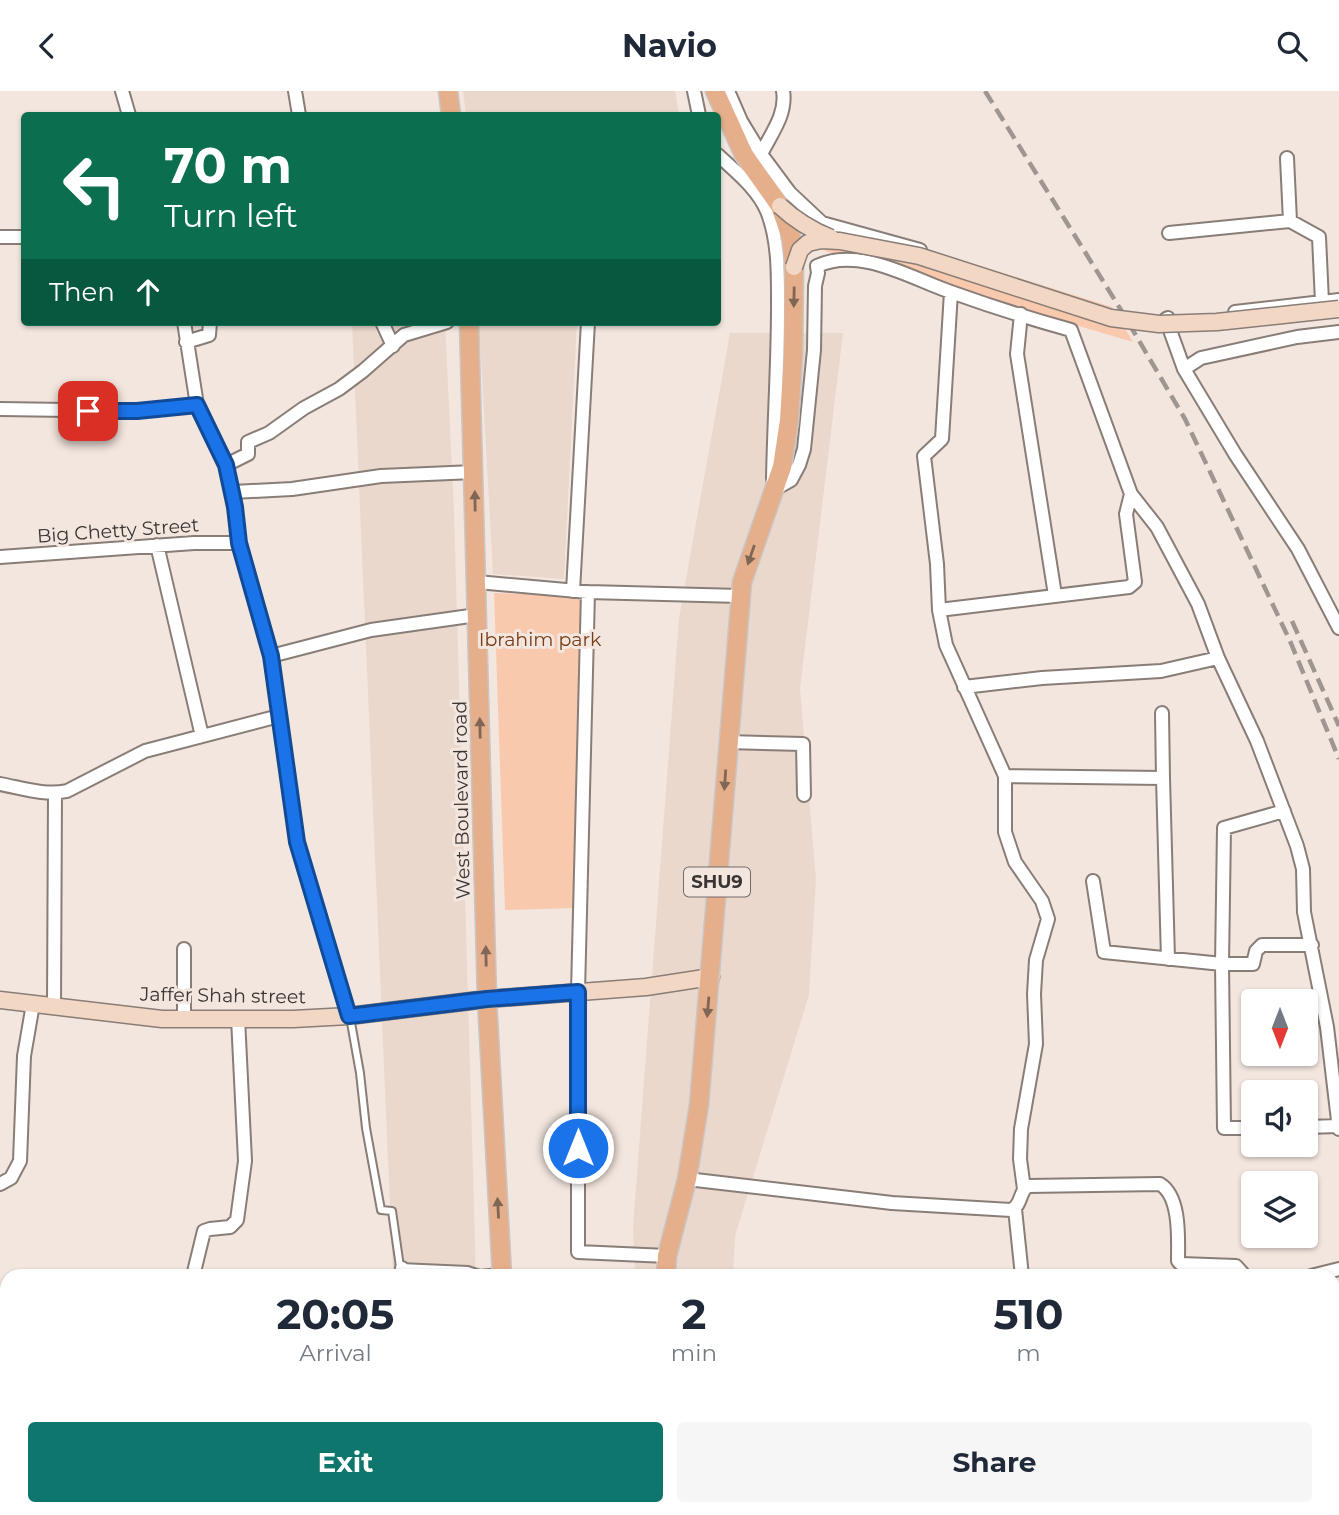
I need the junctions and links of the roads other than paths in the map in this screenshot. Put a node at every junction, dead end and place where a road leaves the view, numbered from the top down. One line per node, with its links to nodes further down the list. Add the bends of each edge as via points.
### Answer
1 (121, 91): 8 (street)
2 (295, 91): 9 (street)
3 (448, 91): 10 (main road)
4 (694, 91): 11 (street)
5 (715, 91): 15 (main road, SHU9, via 744,156)
6 (728, 91): 12 (street)
7 (783, 91): 12 (street, via 782,115)
8 (128, 112)
9 (298, 112)
10 (451, 112)
11 (698, 112)
12 (761, 154): 15 (street)
13 (721, 158): 43 (street, via 753,187 775,236 778,337)
14 (1287, 158): 16 (street)
15 (785, 200): 20 (street, bridge, via 794,220); 21 (street, via 822,223); 22 (street); 23 (main road, SHU9, bridge)
16 (1290, 221): 17 (street); 26 (street, via 1319,237)
17 (1169, 233)
18 (0, 237): 19 (street)
19 (21, 237)
20 (840, 241): 23 (street, bridge, via 808,243); 27 (street, bridge, via 919,256 1111,318 1159,324 1217,322)
21 (963, 263)
22 (817, 266): 24 (street, via 830,260 855,260 888,267); 43 (street, via 804,449 791,480)
23 (794, 267): 43 (main road, SHU9, one-way to 43, via 789,420 782,467)
24 (951, 292): 28 (street); 56 (street, via 942,439 923,456)
25 (1339, 300): 26 (street)
26 (1322, 302): 38 (street, via 1166,319)
27 (1339, 309)
28 (1021, 314): 45 (street, via 1071,330); 53 (street, via 1017,354)
29 (184, 326): 36 (street)
30 (210, 326): 36 (street, via 209,335)
31 (384, 326): 37 (street)
32 (434, 326): 37 (street, via 404,335)
33 (469, 326): 42 (main road, West Boulevard road)
34 (588, 326): 50 (street)
35 (1339, 332): 38 (street, via 1201,358)
36 (186, 342): 39 (street)
37 (393, 346): 41 (street, via 339,389 248,442 248,454)
38 (1184, 369): 55 (street)
39 (197, 405): 40 (street, via 137,411); 41 (street)
40 (0, 409)
41 (226, 465): 44 (street)
42 (474, 472): 44 (street, via 381,475 292,489); 49 (main road, West Boulevard road, one-way to 42)
43 (773, 490): 54 (main road, SHU9, one-way to 54)
44 (233, 492): 46 (street)
45 (1131, 494): 53 (street, via 1126,514 1135,582 1129,587); 60 (street, via 1157,527 1198,604)
46 (239, 543): 47 (street, Big Chetty Street); 59 (street)
47 (157, 545): 48 (street, Big Chetty Street); 64 (street)
48 (0, 557)
49 (477, 582): 50 (street); 57 (main road, West Boulevard road)
50 (573, 591): 51 (street)
51 (588, 592): 54 (street); 78 (street)
52 (1339, 594): 55 (street)
53 (1055, 595): 56 (street)
54 (740, 596): 65 (main road, SHU9)
55 (1325, 599): 58 (street)
56 (939, 610): 61 (street, via 946,645)
57 (477, 615): 59 (street, via 371,630); 79 (main road, West Boulevard road, one-way to 57)
58 (1339, 628)
59 (271, 656): 63 (street)
60 (1219, 658): 61 (street, via 1161,671); 71 (street)
61 (964, 687): 66 (street)
62 (1163, 713): 67 (street)
63 (279, 716): 64 (street); 83 (street, via 297,842)
64 (202, 736): 69 (street, via 145,751 71,790)
65 (727, 742): 70 (street, via 803,744); 77 (main road, SHU9, one-way to 77)
66 (1005, 776): 67 (street); 91 (street, via 1004,832 1015,862 1042,901 1048,919 1037,960 1035,1044 1021,1129)
67 (1163, 778): 75 (street)
68 (0, 783): 69 (street)
69 (55, 793): 82 (street)
70 (804, 795)
71 (1284, 811): 73 (street, via 1303,869 1304,912); 76 (street, via 1224,828)
72 (1093, 881): 75 (street, via 1104,952)
73 (1312, 945): 76 (street, via 1262,945 1253,964); 87 (street)
74 (184, 949): 84 (street)
75 (1168, 959): 76 (street)
76 (1222, 964): 88 (street, via 1224,1128)
77 (710, 977): 78 (street, Jaffer Shah street); 89 (main road, SHU9, one-way to 89, via 699,1105)
78 (578, 992): 79 (street, Jaffer Shah street); 93 (street, via 578,1252)
79 (487, 999): 83 (street, Jaffer Shah street); 96 (main road, West Boulevard road, one-way to 79)
80 (0, 1000): 81 (street, Jaffer Shah street)
81 (33, 1004): 82 (street, Jaffer Shah street); 90 (street, via 24,1056 20,1161 11,1178)
82 (54, 1007): 84 (street, Jaffer Shah street)
83 (349, 1016): 85 (street, Jaffer Shah street); 95 (lane, via 381,1210 392,1211)
84 (184, 1019): 85 (street, Jaffer Shah street)
85 (238, 1019): 94 (street, via 245,1161 237,1220 230,1227 205,1231)
86 (1318, 1127): 87 (street)
87 (1339, 1127)
88 (1241, 1128)
89 (687, 1179): 92 (street, via 892,1203); 93 (main road, SHU9)
90 (0, 1184)
91 (1024, 1189): 92 (street); 99 (street, via 1160,1184 1171,1195 1178,1261)
92 (1015, 1209): 98 (street)
93 (667, 1256): 97 (main road, SHU9)
94 (195, 1269)
95 (400, 1269)
96 (502, 1269)
97 (666, 1269)
98 (1021, 1269)
99 (1239, 1269)

